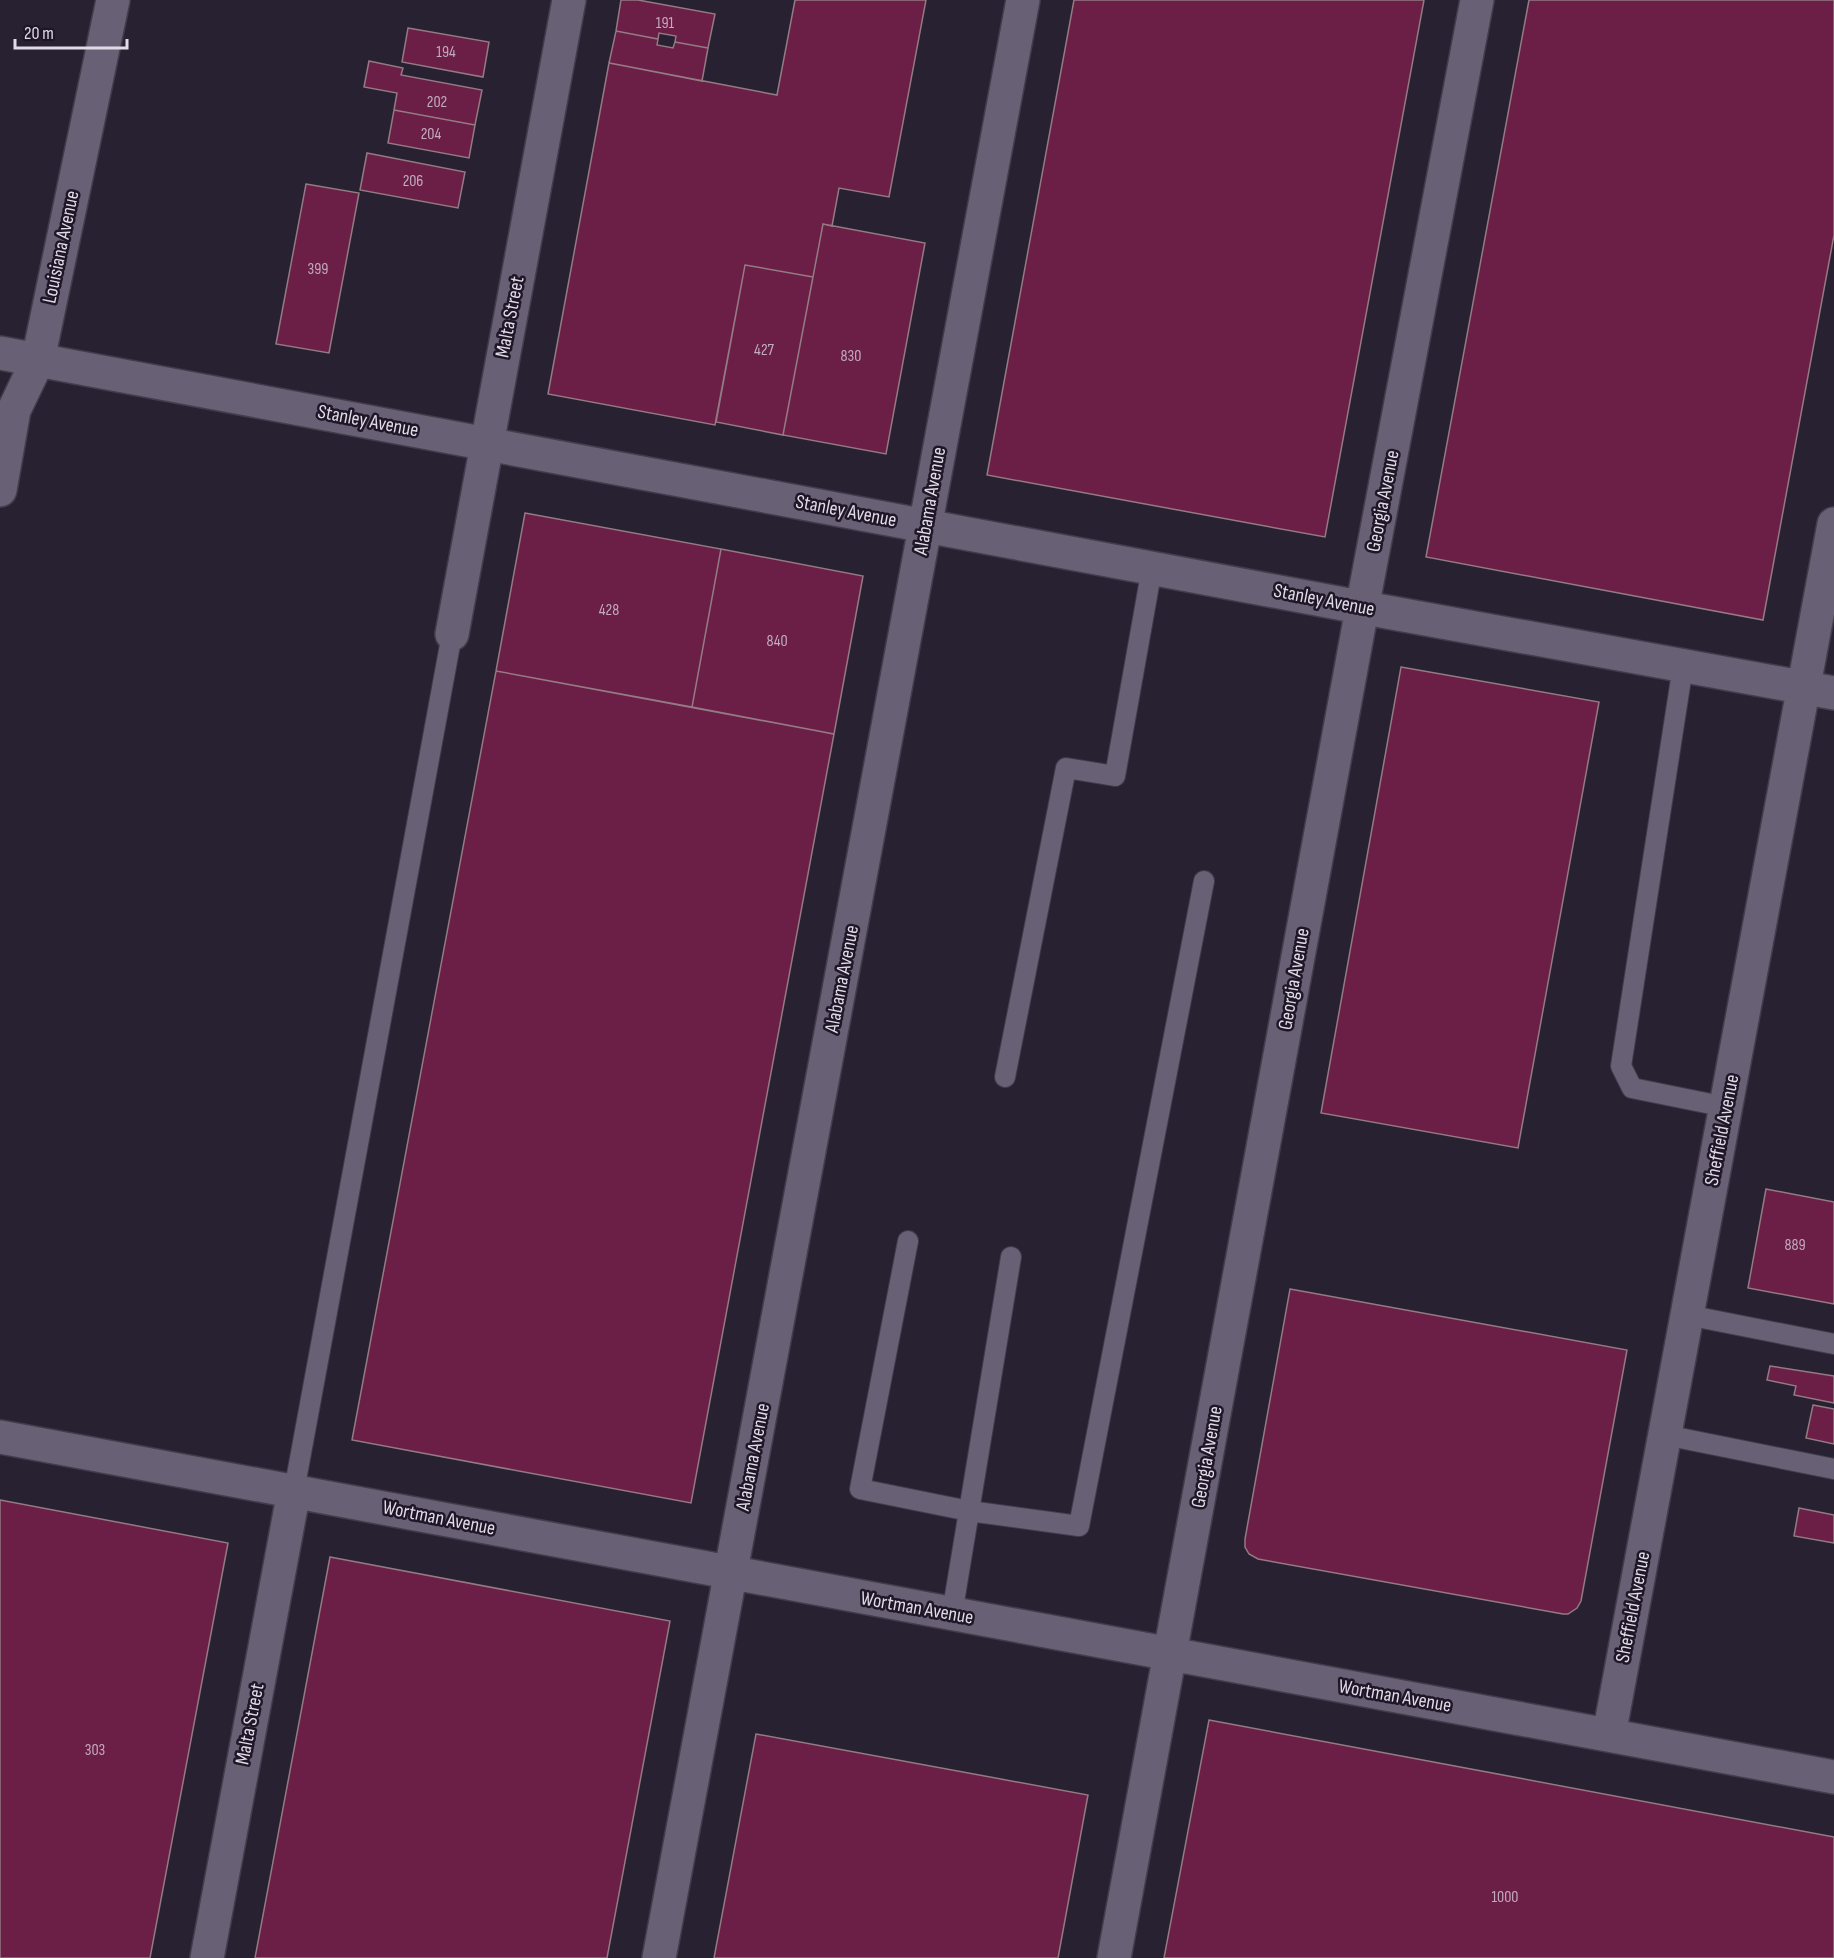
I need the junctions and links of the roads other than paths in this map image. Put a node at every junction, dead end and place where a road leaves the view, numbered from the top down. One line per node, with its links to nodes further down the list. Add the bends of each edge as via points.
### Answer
1 (113, 0): 6 (street, Louisiana Avenue)
2 (569, 0): 7 (street, Malta Street)
3 (1023, 0): 10 (street, Alabama Avenue)
4 (1477, 0): 12 (street, Georgia Avenue)
5 (0, 353): 6 (street, Stanley Avenue)
6 (38, 360): 7 (street, Stanley Avenue); 8 (street, Louisiana Avenue, via 14,410)
7 (486, 443): 10 (street, Stanley Avenue); 13 (street, Malta Street)
8 (0, 490)
9 (1834, 524): 15 (street, Sheffield Avenue)
10 (926, 526): 11 (street, Stanley Avenue); 28 (street, Alabama Avenue)
11 (1152, 568): 12 (street, Stanley Avenue); 17 (lane, via 1115,776 1066,768)
12 (1363, 607): 14 (street, Stanley Avenue); 30 (street, Georgia Avenue)
13 (452, 634): 26 (lane)
14 (1683, 666): 15 (street, Stanley Avenue); 18 (lane, via 1621,1065 1632,1088)
15 (1819, 690): 18 (street, Sheffield Avenue)
16 (1204, 881): 27 (lane, via 1080,1526)
17 (1005, 1077)
18 (1726, 1107): 21 (street, Sheffield Avenue)
19 (908, 1240): 27 (lane, via 860,1489)
20 (1011, 1257): 27 (lane)
21 (1687, 1315): 22 (lane); 23 (street, Sheffield Avenue)
22 (1834, 1344)
23 (1665, 1435): 25 (lane); 31 (street, Sheffield Avenue)
24 (0, 1437): 26 (street, Wortman Avenue)
25 (1834, 1469)
26 (294, 1491): 28 (street, Wortman Avenue); 33 (street, Malta Street)
27 (969, 1511): 29 (lane)
28 (731, 1573): 29 (street, Wortman Avenue); 34 (street, Alabama Avenue)
29 (952, 1614): 30 (street, Wortman Avenue)
30 (1170, 1655): 31 (street, Wortman Avenue); 35 (street, Georgia Avenue)
31 (1609, 1735): 32 (street, Wortman Avenue)
32 (1834, 1777)
33 (207, 1958)
34 (659, 1958)
35 (1114, 1958)

